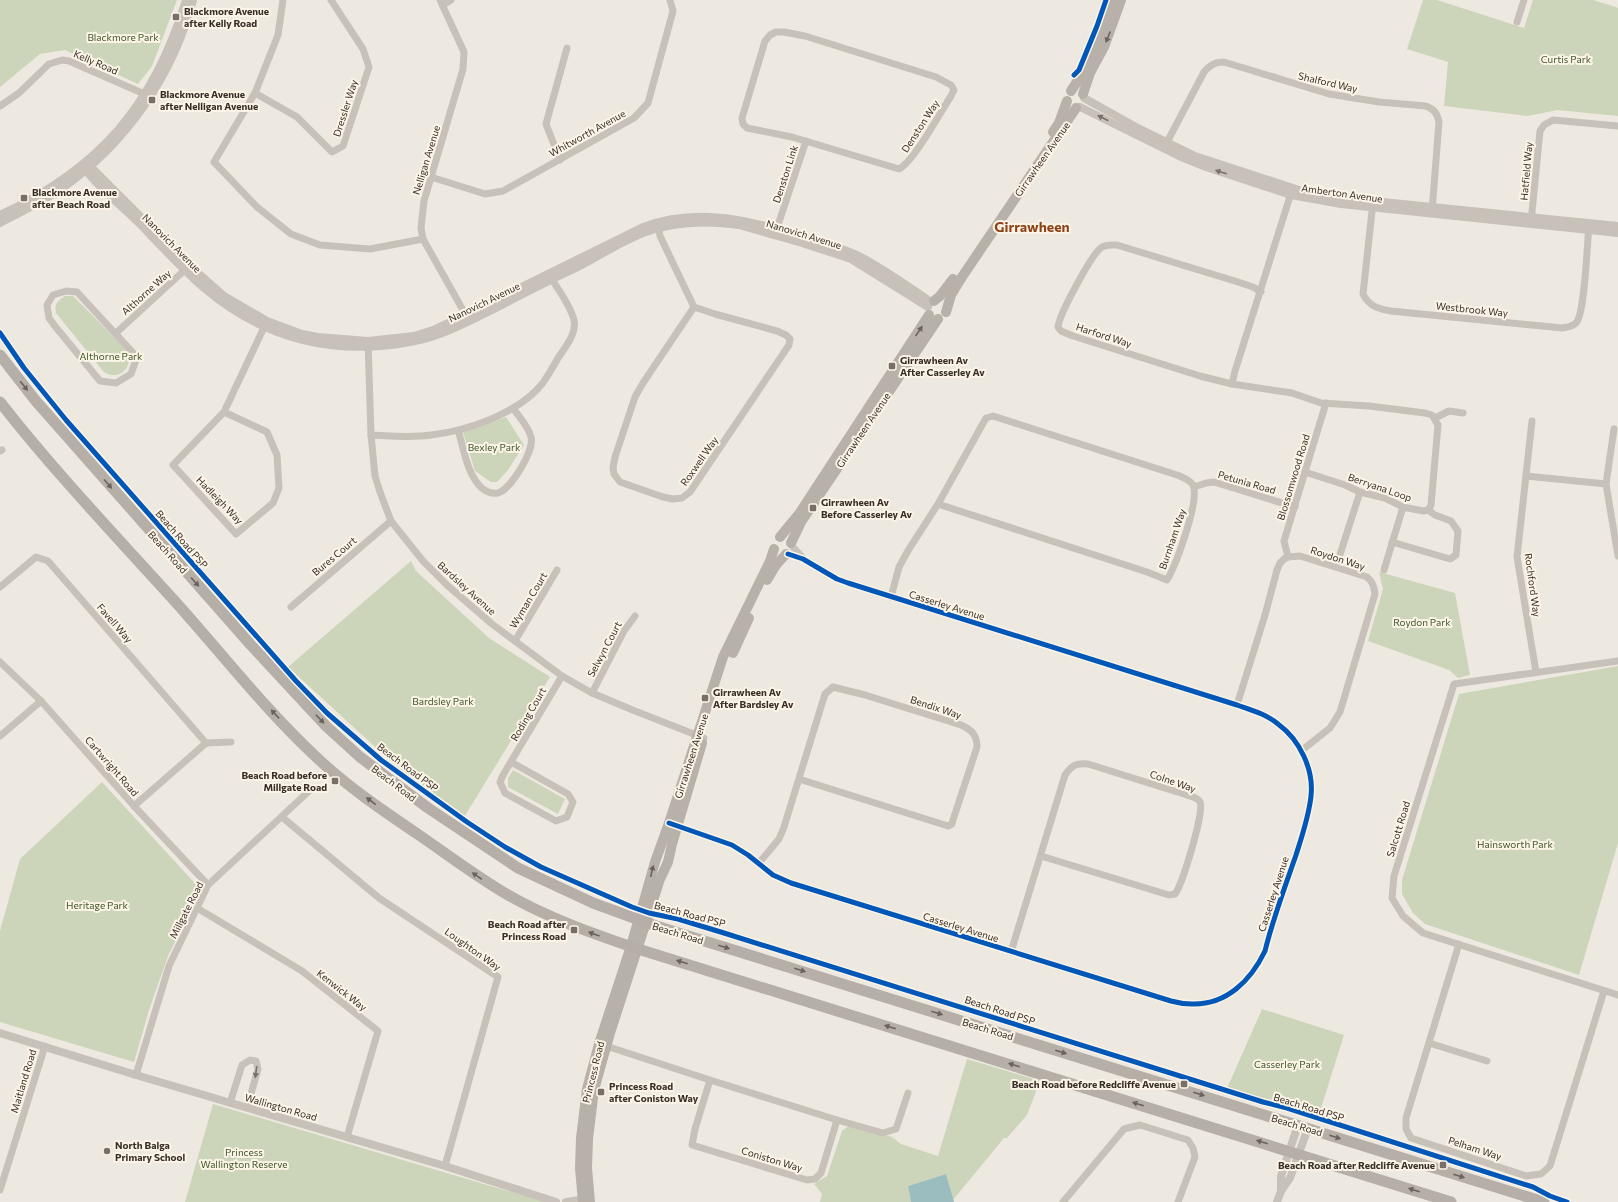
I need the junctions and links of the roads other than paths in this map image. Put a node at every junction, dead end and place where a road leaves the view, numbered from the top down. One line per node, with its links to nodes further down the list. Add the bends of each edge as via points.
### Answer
1 (186, 0): 14 (street, via 176,32)
2 (193, 0): 14 (street, via 182,33)
3 (283, 0): 13 (street, via 278,35)
4 (331, 0): 13 (street, Dressler Way, via 363,49 369,67 343,146 332,152 297,117)
5 (451, 0): 10 (street)
6 (670, 0): 21 (street, Whitworth Avenue, via 673,11 648,103 634,118)
7 (1114, 0): 15 (main road, Girrawheen Avenue, via 1082,74)
8 (1121, 0): 16 (main road, Girrawheen Avenue, one-way to 16, via 1104,47 1090,73)
9 (1524, 0): 11 (street)
10 (442, 2): 23 (street, Nelligan Avenue, via 464,52 463,68)
11 (1518, 22)
12 (567, 48): 21 (street, via 546,124)
13 (255, 93): 35 (street, via 214,162 257,207 291,234 320,245 370,249)
14 (148, 95): 17 (street, Kelly Road, via 62,60 49,64 19,93); 22 (street, via 122,135)
15 (1069, 96): 16 (main road, via 1070,106); 16 (main road, via 1079,91); 40 (main road, Girrawheen Avenue, via 1059,123)
16 (1081, 102): 20 (street, Amberton Avenue); 41 (main road, Girrawheen Avenue, via 962,277 951,295)
17 (0, 106)
18 (1618, 126): 28 (street, Hatfield Way, via 1553,120 1544,125 1540,131)
19 (806, 141): 19 (street, Denston Way, via 899,169 913,156 954,90 952,85 936,77 806,36 776,32 765,40 742,118 743,124 754,130); 33 (street, Denston Link)
20 (1166, 146): 24 (street, Amberton Avenue); 26 (street, Shalford Way, via 1204,72 1218,62 1334,96 1426,106 1437,113 1439,122)
21 (560, 160): 23 (street, Whitworth Avenue, via 503,191 486,194)
22 (86, 166): 27 (street, via 40,195); 29 (street, via 61,189); 36 (street, Nanovich Avenue)
23 (431, 177): 35 (street, Nelligan Avenue, via 421,216)
24 (1292, 191): 25 (street, Amberton Avenue); 38 (street)
25 (1372, 205): 26 (street, Amberton Avenue); 32 (street, Westbrook Way, via 1363,294 1366,301 1373,306 1391,311 1571,327 1577,323 1582,309)
26 (1432, 210): 28 (street, Amberton Avenue)
27 (0, 215)
28 (1531, 221): 32 (street, Amberton Avenue)
29 (0, 223)
30 (658, 225): 33 (street, Nanovich Avenue, via 725,223); 37 (street, Nanovich Avenue, via 591,261); 39 (street, via 660,236)
31 (1618, 226): 32 (street, Amberton Avenue)
32 (1589, 227): 34 (street, Amberton Avenue)
33 (776, 232): 40 (street, Nanovich Avenue, via 851,259)
34 (1618, 233)
35 (423, 239): 42 (street, Nelligan Avenue)
36 (187, 268): 43 (street, Nanovich Avenue, via 220,300 247,319); 44 (street, Althorne Way)
37 (550, 277): 42 (street, Nanovich Avenue); 50 (street, via 574,320 574,330 570,341 541,384)
38 (1261, 292): 47 (street); 47 (street, Harford Way, via 1231,280 1108,244 1092,258 1059,322 1061,332)
39 (694, 307): 39 (street, Roxwell Way, via 635,397 613,468 620,482 673,499 682,498 690,492 789,345 790,339 786,335)
40 (932, 309): 41 (main road, via 943,317); 41 (main road, via 943,303); 68 (main road, Girrawheen Avenue, one-way to 40, via 799,514); 71 (main road, Girrawheen Avenue, via 801,522)
41 (946, 312)
42 (467, 318): 45 (street, Nanovich Avenue, via 436,336 416,341)
43 (265, 324): 45 (street, Nanovich Avenue, via 303,341 326,345); 51 (street, Hadleigh Way)
44 (116, 333): 44 (street, via 78,292 66,291 53,295 47,305 49,318 100,381 116,383 131,374 137,357)
45 (368, 344): 57 (street, Bardsley Avenue)
46 (0, 355): 104 (main road, Beach Road, one-way to 104, via 35,400 250,644 326,726 360,757 428,808 518,868 593,903)
47 (1232, 384): 49 (street, via 1292,393)
48 (0, 402): 106 (main road, one-way to 48, via 588,932 509,896 482,880 378,807 324,764 256,694)
49 (1326, 403): 53 (street, via 1425,413 1432,414); 58 (street, Blossomwood Road)
50 (513, 408): 56 (street, via 505,414); 56 (street, via 528,429 532,447 512,480 505,489 497,493 489,492 475,480)
51 (224, 412): 51 (street, Hadleigh Way, via 267,432 277,455 279,488 274,504 236,534 173,465)
52 (1463, 413): 53 (street, via 1448,411)
53 (1435, 418): 66 (street, via 1438,425 1431,506)
54 (1532, 421): 59 (street, Rochford Way)
55 (1614, 429): 60 (street)
56 (458, 430): 57 (street, via 432,435)
57 (371, 435): 67 (street, Bardsley Avenue, via 376,476)
58 (1305, 472): 62 (street, Berryana Loop); 64 (street, Blossomwood Road)
59 (1526, 476): 60 (street); 84 (street, Rochford Way, via 1517,557)
60 (1606, 484): 73 (street)
61 (1194, 487): 63 (street, via 1192,482 1177,475 993,416 986,418); 63 (street, Burnham Way, via 1194,505 1173,570 1167,580); 64 (street, Petunia Road, via 1214,482)
62 (1360, 492): 65 (street, Berryana Loop, via 1385,498); 74 (street)
63 (938, 504): 78 (street, via 908,549 899,567)
64 (1295, 507): 72 (street, Blossomwood Road, via 1284,541)
65 (1403, 507): 66 (street, Berryana Loop); 69 (street)
66 (1428, 510): 69 (street, via 1435,516 1451,521 1458,531 1456,555 1450,559)
67 (391, 521): 79 (street, Bures Court); 81 (street, Bardsley Avenue, via 423,561 447,585)
68 (780, 537): 70 (main road, Girrawheen Avenue, via 775,540); 71 (main road, via 787,538)
69 (1392, 542): 76 (street)
70 (774, 549): 71 (main road, via 778,554); 90 (main road, Girrawheen Avenue, via 723,657)
71 (789, 549): 78 (street, Casserley Avenue, via 836,579); 90 (main road, Girrawheen Avenue, via 770,574 732,654)
72 (1288, 556): 74 (street, Roydon Way, via 1300,556); 88 (street, via 1277,570)
73 (1618, 556)
74 (1336, 567): 93 (street, Roydon Way, via 1367,577 1372,581 1375,594 1346,695 1335,722)
75 (557, 570): 81 (street, Wyman Court)
76 (1384, 570)
77 (0, 588): 92 (street, Favell Way, via 36,557 48,560)
78 (891, 597): 88 (street, Casserley Avenue)
79 (291, 607)
80 (635, 616): 86 (street, Selwyn Court, via 624,631)
81 (515, 641): 85 (street, Bardsley Avenue)
82 (1618, 661): 84 (street, Salcott Road)
83 (0, 662): 87 (street, Cartwright Road)
84 (1536, 672): 105 (street, Salcott Road, via 1454,684 1394,876 1392,898 1403,916 1423,933)
85 (562, 676): 86 (street, Bardsley Avenue); 94 (street, Roding Court)
86 (592, 693): 90 (street, Bardsley Avenue)
87 (41, 700): 89 (street); 97 (street, Cartwright Road)
88 (1237, 705): 93 (street, Casserley Avenue, via 1255,711 1278,724)
89 (0, 736)
90 (700, 736): 99 (main road, Girrawheen Avenue)
91 (231, 742): 92 (street)
92 (206, 743): 97 (street)
93 (1301, 751): 107 (street, Casserley Avenue, via 1311,776 1310,807 1265,951 1247,980 1228,995 1211,1002 1192,1004 1171,1001)
94 (511, 762): 94 (street, Roding Court, via 568,794 573,802 567,817 556,821 505,793 500,782)
95 (799, 779): 95 (street, Bendix Way, via 948,826 952,824 977,742 970,729 961,725 833,687 825,694); 101 (street, Bendix Way, via 780,839)
96 (309, 791): 98 (street, Millgate Road)
97 (134, 806): 102 (street, Cartwright Road)
98 (282, 817): 102 (street, Millgate Road); 124 (street, Loughton Way, via 378,898 498,977)
99 (673, 825): 101 (street, Casserley Avenue, via 732,845); 104 (main road, Girrawheen Avenue, via 668,862)
100 (1041, 856): 100 (street, Colne Way, via 1159,892 1175,894 1181,883 1200,822 1200,802 1196,798 1088,764 1075,764 1065,775); 107 (street, Colne Way)
101 (759, 863): 107 (street, Casserley Avenue, via 773,875 791,883)
102 (208, 885): 103 (street, Millgate Road)
103 (197, 908): 115 (street, Millgate Road, via 169,966); 122 (street, Kenwick Way, via 302,971 378,1031)
104 (643, 921): 106 (main road, Girrawheen Avenue); 121 (main road, Beach Road, one-way to 121)
105 (1459, 944): 108 (street, Salcott Road); 111 (street, Pelham Way)
106 (634, 948): 112 (main road, Princess Road); 123 (main road, one-way to 106)
107 (1011, 952)
108 (1604, 991): 109 (street, Salcott Road); 111 (street, Pelham Way, via 1550,1166 1541,1174 1526,1176 1412,1138 1405,1122)
109 (1618, 995)
110 (0, 1033): 113 (street, Wallington Road)
111 (1429, 1043): 114 (street)
112 (603, 1045): 116 (street); 126 (main road, Princess Road, via 587,1089 581,1138 580,1168)
113 (45, 1046): 115 (street, Wallington Road); 125 (street, Maitland Road)
114 (1487, 1061)
115 (136, 1075): 118 (street, Wallington Road)
116 (710, 1080): 120 (street); 120 (street, Coniston Way, via 692,1145 702,1149 807,1180 815,1179 821,1172)
117 (908, 1093): 120 (street, via 896,1128 889,1131 882,1133)
118 (230, 1103): 119 (street, Wallington Road); 119 (street, one-way to 119, via 242,1065 250,1060 256,1061 258,1069)
119 (247, 1108): 122 (street, Wallington Road)
120 (837, 1120)
121 (1303, 1127): 123 (street); 133 (main road, Beach Road, one-way to 133)
122 (347, 1137): 124 (street, Wallington Road)
123 (1295, 1153): 131 (street, via 1290,1178 1281,1191); 132 (main road, one-way to 123)
124 (445, 1166): 127 (street, Wallington Road)
125 (0, 1190)
126 (586, 1201): 128 (street)
127 (556, 1202)
128 (566, 1202)
129 (1063, 1202): 130 (street, via 1124,1129 1140,1125 1188,1140 1193,1148 1194,1156)
130 (1178, 1202)
131 (1278, 1202)
132 (1451, 1202)
133 (1544, 1202)

